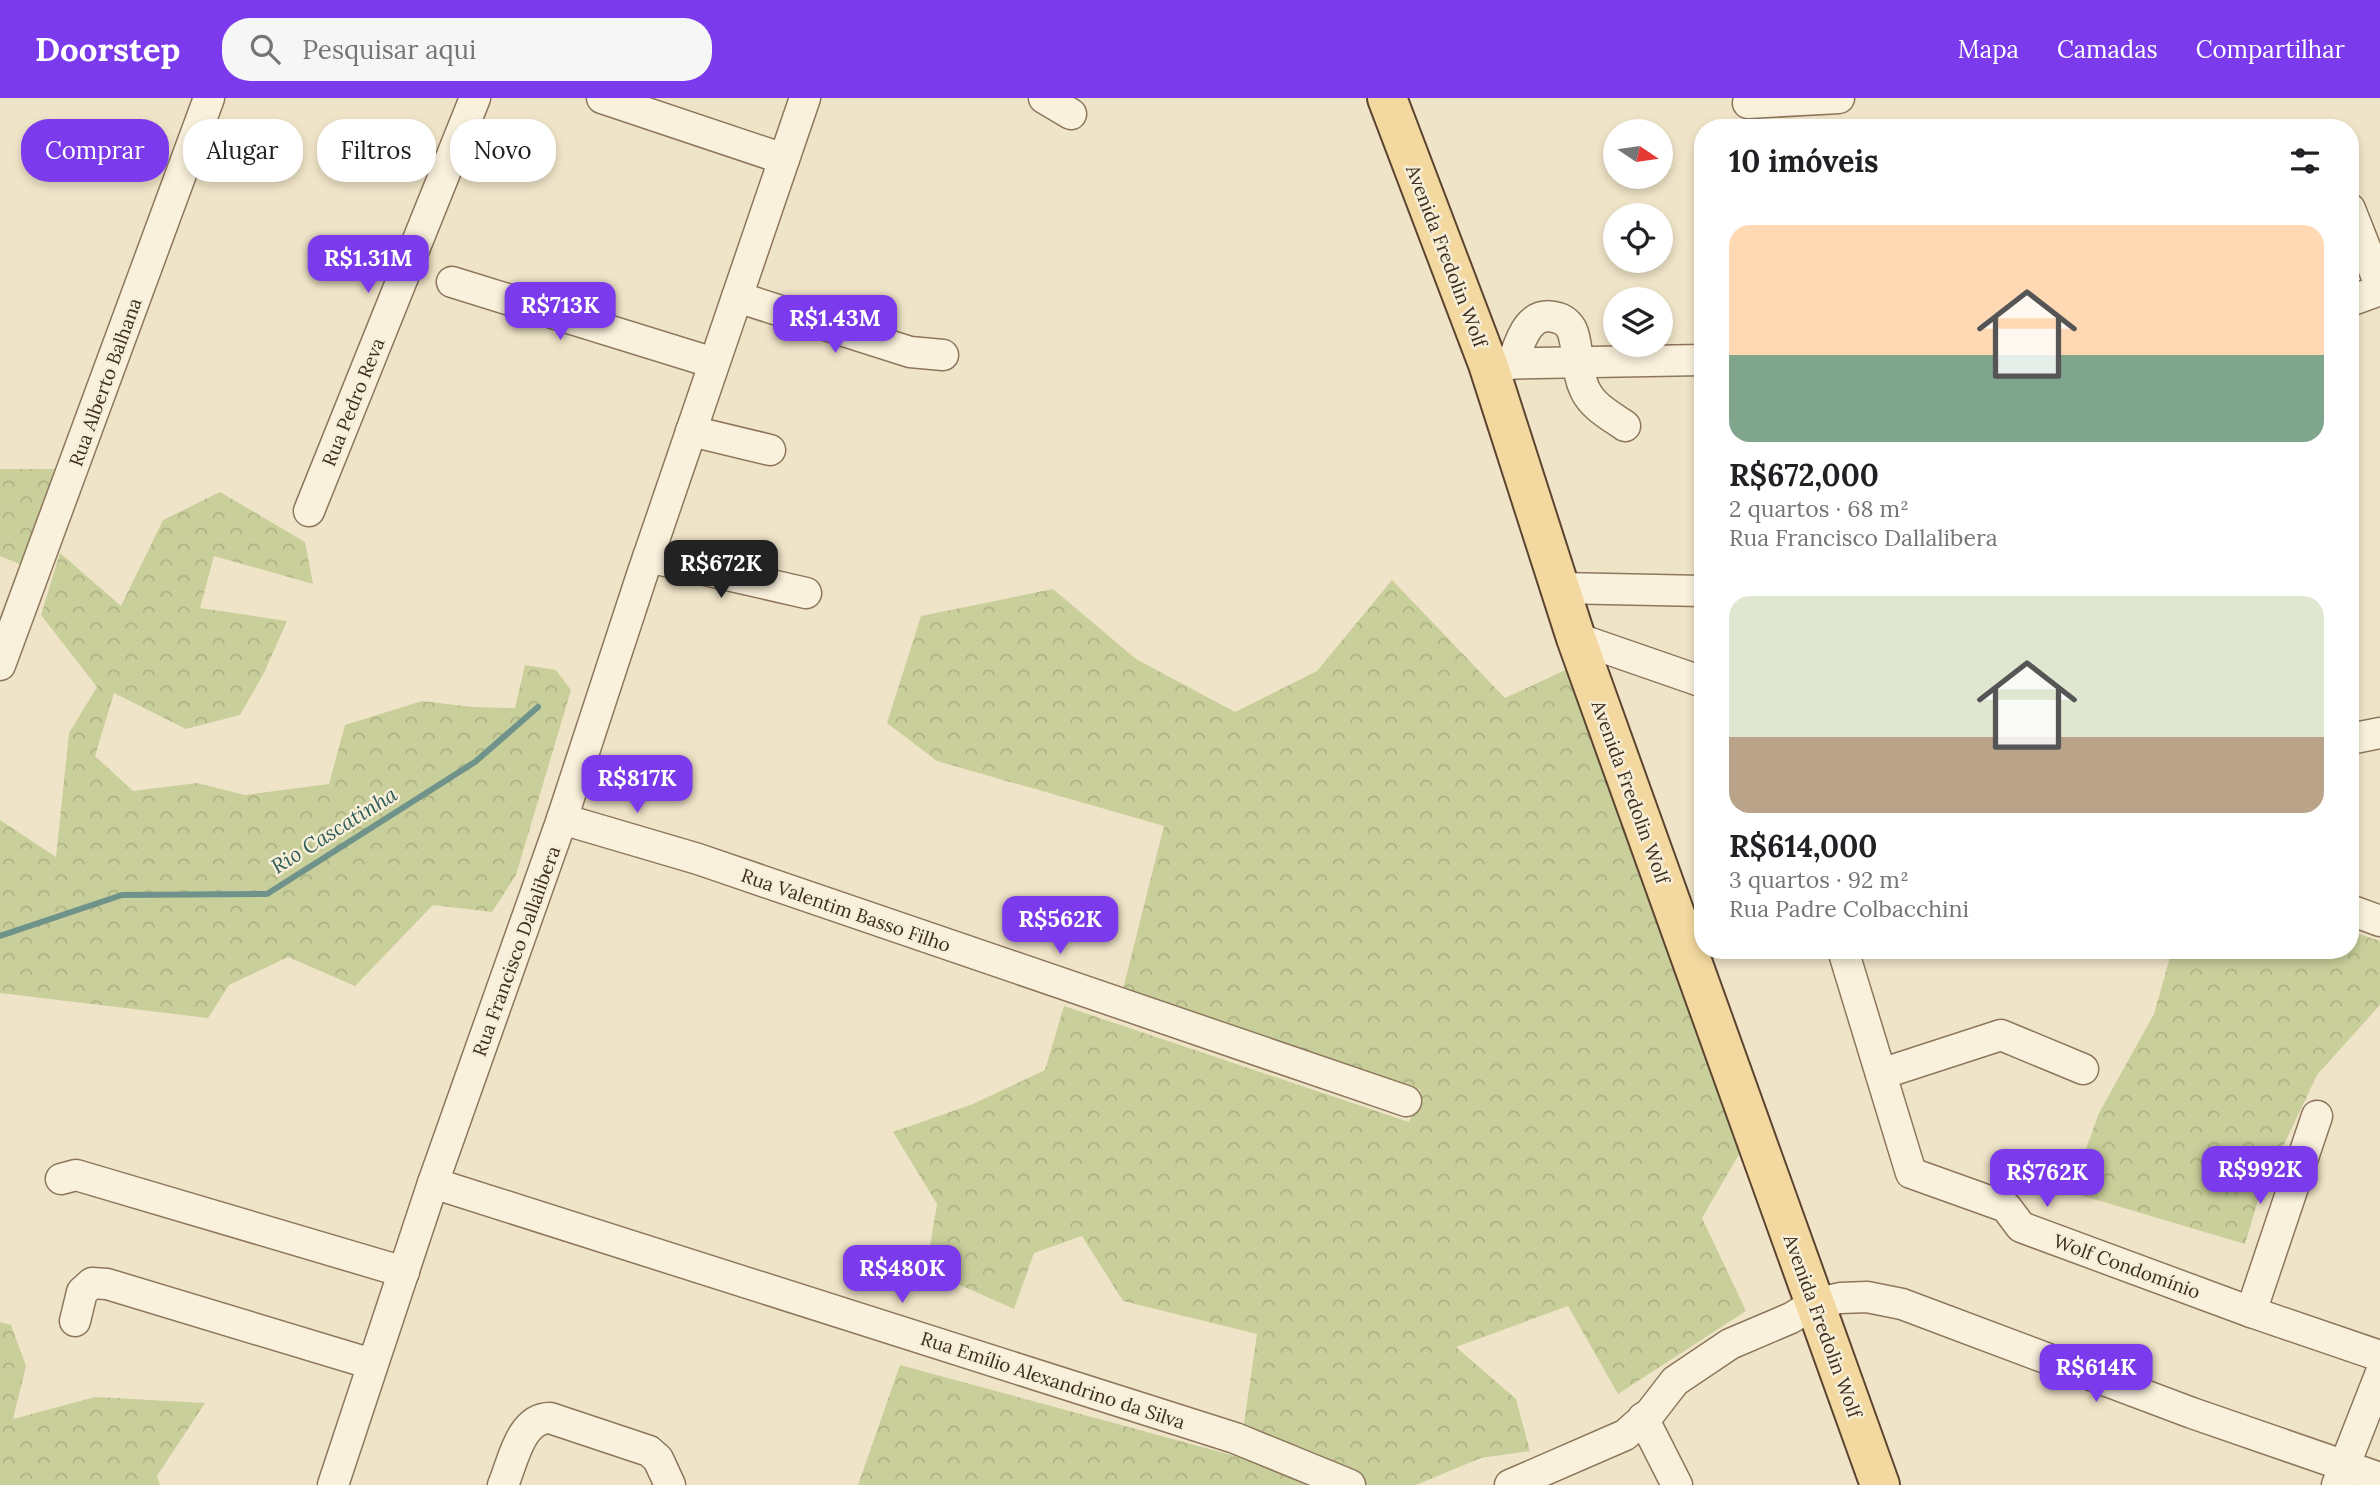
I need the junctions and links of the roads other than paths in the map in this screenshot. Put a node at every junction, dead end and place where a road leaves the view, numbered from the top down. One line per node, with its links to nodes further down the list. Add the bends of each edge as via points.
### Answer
1 (209, 98): 30 (street, Rua Alberto Balhana)
2 (475, 98): 24 (street, Rua Pedro Reva)
3 (602, 98): 10 (street)
4 (805, 98): 10 (street, Rua Francisco Dallalibera)
5 (1044, 98): 9 (street)
6 (1387, 98): 20 (main road, Avenida Fredolin Wolf)
7 (1839, 98): 8 (street)
8 (1750, 110)
9 (1071, 114)
10 (784, 159): 14 (street, Rua Francisco Dallalibera)
11 (2359, 232): 13 (street)
12 (452, 282): 19 (street)
13 (2380, 287): 15 (street)
14 (737, 296): 16 (street, via 910,352); 19 (street, Rua Francisco Dallalibera)
15 (2359, 297)
16 (943, 355)
17 (1694, 360): 18 (street)
18 (1576, 362): 20 (street); 20 (street, via 1572,331 1564,320 1549,315 1534,320); 21 (street, via 1585,391)
19 (714, 363): 22 (street, Rua Francisco Dallalibera)
20 (1500, 364): 26 (main road, Avenida Fredolin Wolf)
21 (1625, 426)
22 (691, 431): 23 (street); 25 (street, Rua Francisco Dallalibera)
23 (770, 450)
24 (309, 511)
25 (648, 557): 28 (street); 34 (street, Rua Francisco Dallalibera)
26 (1560, 588): 27 (street); 29 (main road, Avenida Fredolin Wolf)
27 (1694, 591)
28 (806, 593)
29 (1576, 638): 31 (street); 45 (main road, Avenida Fredolin Wolf)
30 (0, 666)
31 (1694, 679)
32 (2380, 733): 33 (street)
33 (2359, 737)
34 (562, 819): 40 (street, Rua Valentim Basso Filho, via 698,859); 43 (street, Rua Francisco Dallalibera)
35 (2359, 913): 36 (street)
36 (2380, 921)
37 (1846, 959): 39 (street, Wolf Condomínio)
38 (2083, 1069): 39 (street, via 2000,1035)
39 (1881, 1074): 46 (street, Wolf Condomínio, via 1911,1173 2006,1207 2021,1227)
40 (1406, 1101)
41 (2317, 1116): 46 (street)
42 (61, 1179): 44 (street, via 76,1175)
43 (433, 1183): 44 (street, Rua Francisco Dallalibera); 57 (street, Rua Emílio Alexandrino da Silva, via 1236,1438)
44 (404, 1272): 49 (street, Rua Francisco Dallalibera)
45 (1814, 1304): 51 (street, via 1730,1344 1675,1381); 52 (street, via 1867,1297 1902,1304); 60 (main road, Avenida Fredolin Wolf)
46 (2251, 1312): 48 (street, Wolf Condomínio)
47 (75, 1321): 49 (street, via 82,1292 92,1283 107,1284)
48 (2380, 1356)
49 (372, 1364): 54 (street, Rua Francisco Dallalibera)
50 (2380, 1375): 52 (street)
51 (1643, 1418): 58 (street, via 1625,1435); 59 (street)
52 (2340, 1474): 53 (street)
53 (2380, 1478)
54 (333, 1485)
55 (503, 1485): 56 (street, via 526,1428 539,1418 649,1451)
56 (670, 1485)
57 (1350, 1485)
58 (1510, 1485)
59 (1677, 1485)
60 (1880, 1485)

